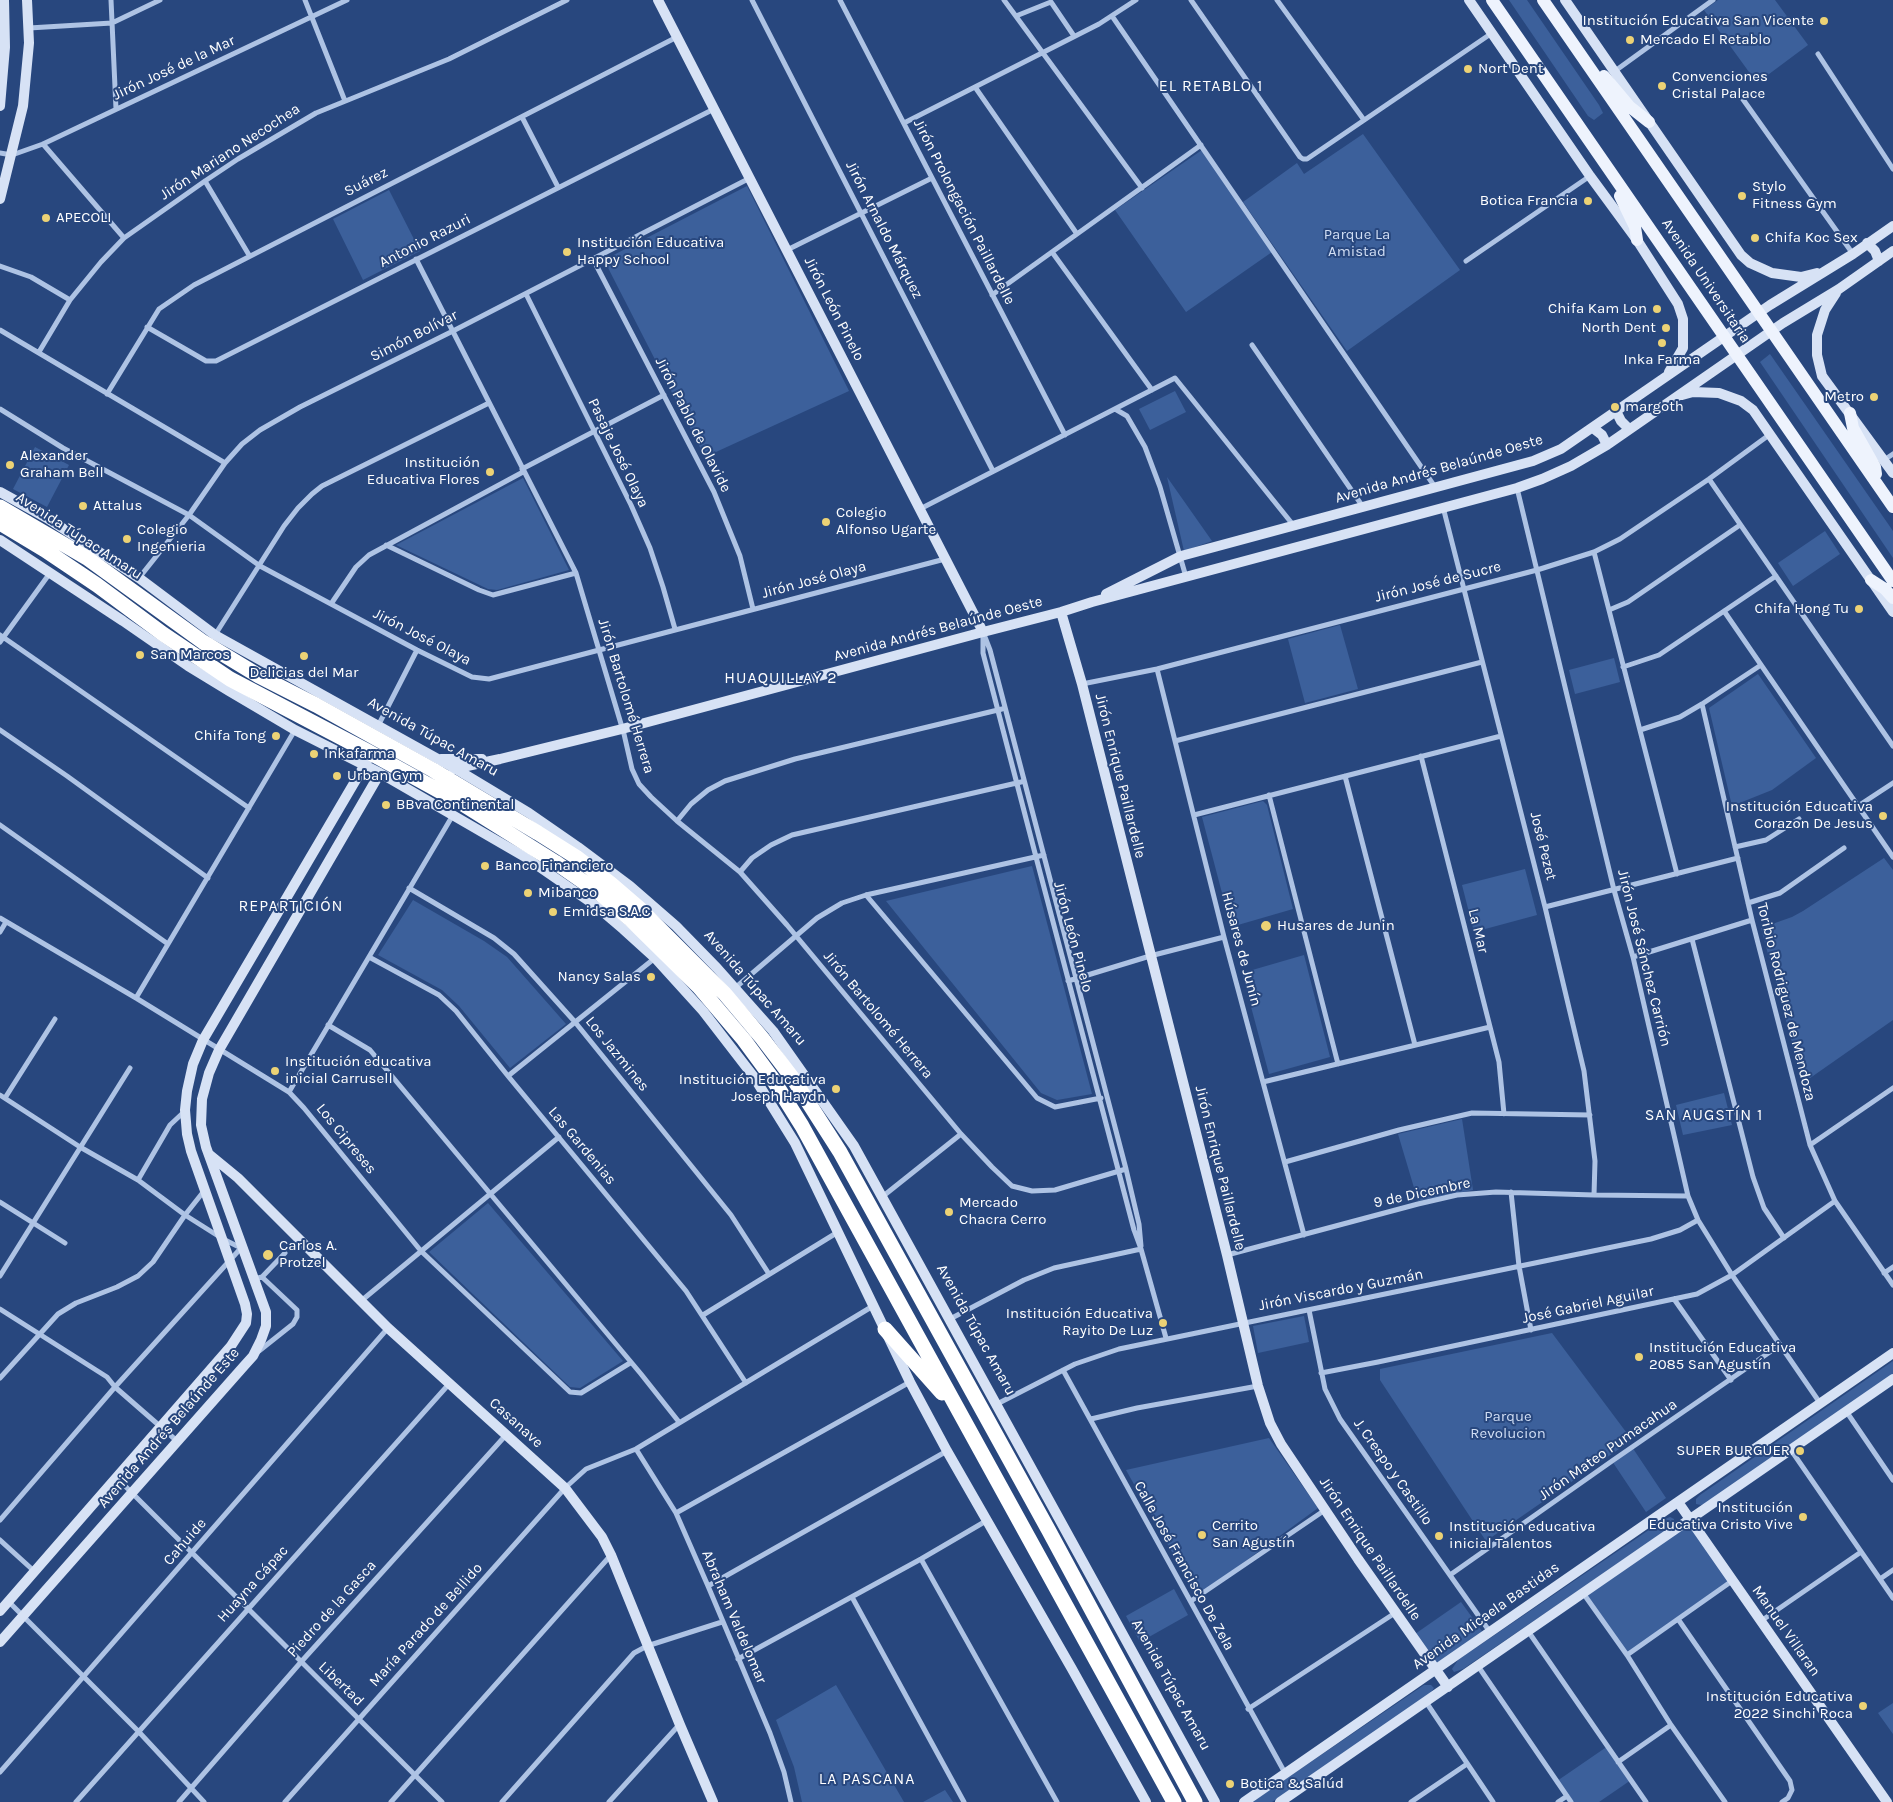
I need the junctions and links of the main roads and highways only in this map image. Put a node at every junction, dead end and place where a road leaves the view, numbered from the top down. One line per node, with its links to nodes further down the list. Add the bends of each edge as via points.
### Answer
1 (1492, 0): 5 (main road, Avenida Universitaria)
2 (1543, 0): 3 (main road, Avenida Universitaria)
3 (1583, 59): 4 (main road, via 1598,69 1630,107); 8 (main road, Avenida Universitaria)
4 (1649, 122)
5 (1612, 172): 6 (main road, via 1635,227); 13 (main road, Avenida Universitaria)
6 (1637, 240)
7 (1850, 414): 8 (main road, via 1853,428 1875,467)
8 (1877, 484): 10 (main road, Avenida Universitaria)
9 (0, 507): 15 (highway, Avenida Túpac Amaru, via 87,558 203,642)
10 (1893, 507)
11 (0, 523): 15 (highway, Avenida Túpac Amaru, via 97,585 230,679 369,760)
12 (1871, 580): 14 (main road)
13 (1893, 581)
14 (1893, 598)
15 (405, 763): 17 (highway, Avenida Túpac Amaru, via 598,892 655,942 715,1005 772,1078 802,1126); 19 (highway, Avenida Túpac Amaru, via 436,764 611,884 710,978 784,1066 851,1172)
16 (885, 1329): 17 (highway)
17 (959, 1412): 18 (highway, Avenida Túpac Amaru)
18 (1174, 1802)
19 (1195, 1802)

